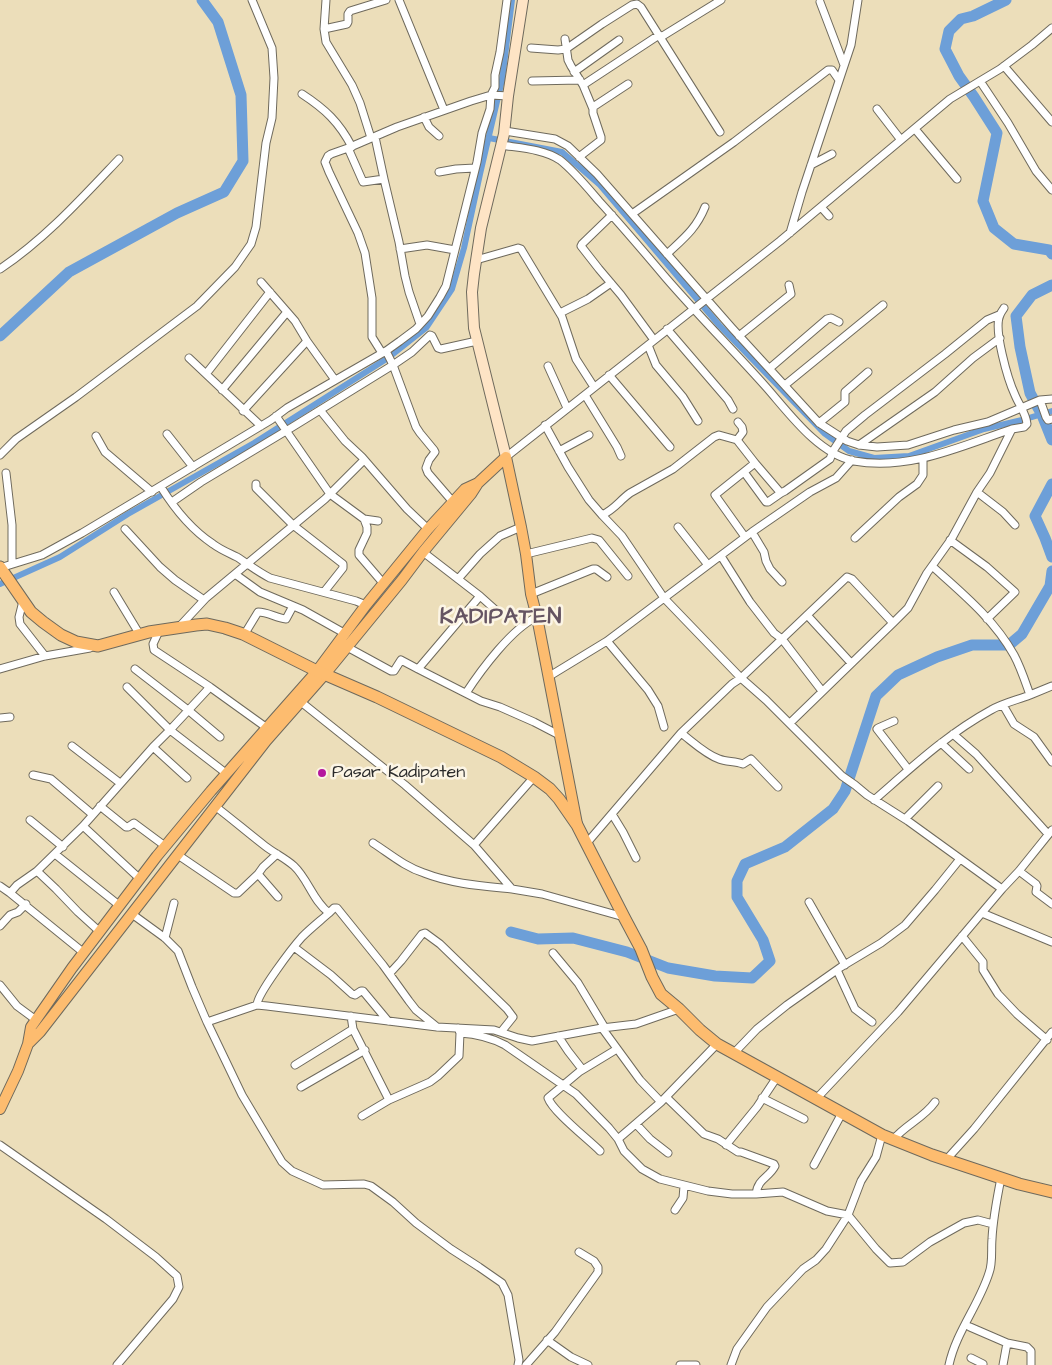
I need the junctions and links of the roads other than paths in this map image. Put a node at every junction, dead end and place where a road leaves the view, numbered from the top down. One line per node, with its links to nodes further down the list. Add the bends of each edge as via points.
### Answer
1 (252, 0): 119 (street, via 272,48 274,78 272,118 251,244 235,267 197,306 16,439)
2 (326, 0): 11 (street)
3 (386, 0): 11 (street, via 350,11 347,24)
4 (399, 0): 32 (street)
5 (507, 0): 28 (street)
6 (523, 0): 29 (main road)
7 (721, 0): 13 (street)
8 (858, 0): 19 (street)
9 (820, 2): 19 (street)
10 (1052, 28): 12 (street)
11 (324, 29): 38 (street, via 326,42 360,102)
12 (1044, 35): 15 (street); 20 (street)
13 (660, 36): 18 (street, via 636,4); 24 (street); 36 (street)
14 (565, 39): 18 (street)
15 (1052, 39)
16 (619, 40): 21 (street)
17 (531, 48): 18 (street)
18 (566, 49): 21 (street)
19 (844, 66): 22 (street)
20 (1004, 66): 25 (street); 34 (street)
21 (574, 72): 24 (street)
22 (839, 80): 45 (street); 53 (street, via 832,70 828,70)
23 (532, 81): 24 (street)
24 (582, 82): 30 (street)
25 (977, 82): 35 (street); 50 (street)
26 (628, 84): 30 (street)
27 (302, 94): 41 (street, via 331,116 345,133)
28 (493, 95): 29 (street); 32 (street); 46 (street)
29 (505, 96): 39 (main road)
30 (593, 109): 43 (street, via 601,137)
31 (877, 109): 40 (street)
32 (444, 110): 33 (street)
33 (424, 117): 37 (street); 38 (street)
34 (1052, 122)
35 (915, 129): 40 (street); 49 (street)
36 (720, 132)
37 (439, 136)
38 (373, 138): 41 (street); 48 (street)
39 (503, 138): 43 (street, via 555,139); 54 (street, via 560,160); 60 (main road)
40 (901, 140): 52 (street)
41 (350, 148): 48 (street, via 363,182); 81 (street, via 331,154 325,162 365,253 372,298 372,337)
42 (832, 154): 45 (street)
43 (579, 157): 53 (street)
44 (119, 159): 61 (street, via 43,236)
45 (811, 165): 56 (street)
46 (475, 168): 47 (street); 58 (street)
47 (439, 172)
48 (384, 179): 57 (street)
49 (957, 179)
50 (1052, 190)
51 (705, 207): 59 (street, via 692,230)
52 (821, 207): 55 (street); 56 (street)
53 (632, 214): 59 (street)
54 (612, 215): 63 (street, via 581,246); 68 (street)
55 (829, 216)
56 (790, 233): 66 (street)
57 (400, 249): 58 (street, via 424,245); 74 (street, via 408,292)
58 (455, 250): 74 (street, via 446,286)
59 (667, 254): 66 (street)
60 (476, 260): 71 (street, via 521,249); 79 (main road, via 472,292)
61 (0, 269)
62 (261, 282): 65 (street)
63 (611, 282): 71 (street, via 588,299); 80 (street)
64 (789, 285): 76 (street, via 791,294)
65 (270, 292): 70 (street); 87 (street)
66 (706, 300): 68 (street); 76 (street)
67 (882, 305): 90 (street)
68 (694, 308): 75 (street); 118 (street, via 799,424)
69 (1004, 308): 72 (street)
70 (287, 312): 78 (street); 92 (street)
71 (560, 313): 91 (street, via 576,359)
72 (999, 316): 77 (street); 113 (street, via 987,320 865,415)
73 (839, 322): 85 (street, via 827,319)
74 (420, 324): 81 (street)
75 (667, 329): 80 (street); 98 (street)
76 (739, 336): 85 (street)
77 (1000, 338): 97 (street, via 1005,369 1015,396); 115 (street, via 935,392)
78 (307, 341): 89 (street); 100 (street)
79 (477, 341): 83 (street, via 441,349 431,335); 121 (main road)
80 (651, 343): 88 (street); 103 (street, via 656,365)
81 (385, 353): 83 (street); 89 (street)
82 (189, 358): 87 (street)
83 (392, 364): 99 (street); 137 (street, via 416,426 435,452 426,468 428,473)
84 (548, 366): 96 (street)
85 (770, 368): 90 (street)
86 (868, 372): 105 (street, via 845,392 845,402)
87 (206, 374): 92 (street)
88 (609, 375): 91 (street); 116 (street)
89 (335, 380): 101 (street)
90 (784, 385): 105 (street)
91 (594, 387): 93 (street)
92 (222, 390): 100 (street)
93 (584, 395): 96 (street); 120 (street)
94 (1052, 399): 95 (street)
95 (1040, 403): 97 (street); 102 (street)
96 (567, 408): 106 (street)
97 (1024, 408): 108 (street, via 1027,422 1024,427); 115 (street, via 908,445)
98 (733, 409)
99 (320, 410): 109 (street); 123 (street)
100 (243, 411): 107 (street)
101 (277, 417): 107 (street); 109 (street)
102 (1049, 418)
103 (698, 421)
104 (738, 422): 114 (street, via 743,432)
105 (820, 423): 113 (street)
106 (546, 425): 117 (street); 121 (street)
107 (261, 426): 126 (street)
108 (1012, 429): 122 (street); 133 (street)
109 (286, 430): 135 (street); 136 (street)
110 (167, 434): 126 (street)
111 (589, 435): 117 (street)
112 (96, 436): 132 (street, via 105,452)
113 (841, 439): 115 (street); 118 (street)
114 (738, 440): 125 (street); 138 (street, via 719,434 673,469 630,493 615,508)
115 (859, 445)
116 (670, 447)
117 (559, 451): 138 (street)
118 (833, 452): 124 (street); 134 (street, via 818,468)
119 (0, 455)
120 (622, 456)
121 (506, 457): 129 (main road); 143 (main road)
122 (923, 459): 124 (street, via 884,463); 149 (street, via 923,475 917,484)
123 (364, 460): 135 (street); 145 (street)
124 (852, 460): 147 (street, via 836,478)
125 (755, 463): 127 (street); 134 (street)
126 (192, 467): 131 (street)
127 (744, 472): 134 (street, via 766,502); 148 (street, via 715,495)
128 (6, 473): 154 (street, via 12,525)
129 (478, 483): 137 (main road, via 465,489); 151 (main road)
130 (256, 484): 141 (street, via 256,488)
131 (161, 488): 132 (street); 136 (street)
132 (152, 492): 154 (street, via 42,555)
133 (977, 492): 142 (street); 150 (street)
134 (781, 493)
135 (330, 494): 139 (street); 141 (street)
136 (172, 502): 155 (street, via 199,534)
137 (453, 502): 145 (main road)
138 (602, 515): 170 (street, via 622,536)
139 (364, 519): 140 (street); 164 (street, via 367,533 359,555)
140 (378, 521)
141 (293, 525): 155 (street); 166 (street, via 343,564)
142 (1015, 525)
143 (521, 527): 152 (main road); 162 (street, via 500,536)
144 (678, 527): 156 (street)
145 (428, 529): 164 (main road)
146 (125, 530): 171 (street, via 175,580)
147 (752, 532): 148 (street); 163 (street, via 770,569)
148 (745, 537): 153 (street)
149 (855, 538)
150 (950, 540): 157 (street); 177 (street, via 1014,592)
151 (423, 552): 162 (street); 187 (main road)
152 (526, 554): 160 (street, via 592,538 599,540); 167 (main road)
153 (720, 556): 156 (street); 184 (street, via 754,607)
154 (12, 564): 158 (street)
155 (247, 564): 159 (street); 166 (street, via 270,578)
156 (708, 566): 170 (street)
157 (932, 566): 177 (street); 178 (street, via 908,608)
158 (1, 570): 169 (highway)
159 (235, 574): 171 (street); 173 (street, via 260,592)
160 (628, 576)
161 (607, 577): 167 (street, via 593,568)
162 (458, 579): 168 (street)
163 (782, 582)
164 (383, 583): 172 (main road)
165 (114, 592): 182 (street)
166 (324, 592): 172 (street)
167 (531, 594): 176 (main road)
168 (480, 596): 174 (street); 192 (street)
169 (20, 597): 186 (highway, via 31,612 61,635); 188 (street, via 20,624)
170 (664, 598): 185 (street); 195 (street)
171 (204, 600): 179 (street)
172 (366, 605): 181 (main road)
173 (294, 606): 181 (street); 183 (street, via 286,619 258,612)
174 (499, 613)
175 (807, 614): 178 (street, via 849,577); 184 (street); 189 (street)
176 (537, 617): 194 (main road); 200 (street, via 498,651)
177 (987, 619): 201 (street, via 1010,649)
178 (892, 623): 189 (street)
179 (179, 628): 180 (highway); 183 (highway, via 207,624)
180 (159, 631): 182 (highway); 198 (street, via 154,650)
181 (344, 633): 193 (main road)
182 (140, 635): 186 (highway)
183 (244, 635): 193 (highway)
184 (782, 639): 195 (street); 199 (street)
185 (607, 641): 194 (street); 209 (street, via 648,690 658,706)
186 (98, 646): 188 (street)
187 (347, 647): 192 (street, via 391,671 401,660); 193 (main road)
188 (45, 656): 190 (street)
189 (851, 663): 199 (street)
190 (0, 669)
191 (135, 669): 204 (street)
192 (418, 669): 200 (street)
193 (321, 672): 202 (main road); 210 (main road); 224 (highway)
194 (548, 677): 214 (main road)
195 (741, 678): 208 (street); 212 (street)
196 (1052, 686): 201 (street)
197 (127, 687): 211 (street)
198 (210, 687): 204 (street); 210 (street)
199 (822, 691): 208 (street)
200 (466, 693): 214 (street)
201 (1030, 694): 203 (street)
202 (300, 702): 231 (main road); 241 (street, via 405,785)
203 (1003, 705): 213 (street); 219 (street, via 1014,724 1034,737)
204 (188, 710): 211 (street); 215 (street)
205 (10, 717): 206 (street)
206 (0, 718)
207 (894, 721): 221 (street, via 877,730)
208 (790, 723): 229 (street, via 842,776)
209 (664, 727)
210 (268, 728): 222 (main road)
211 (170, 730): 218 (street); 222 (street)
212 (681, 733): 228 (street, via 719,759 743,764 751,760); 233 (street)
213 (953, 734): 216 (street); 238 (street)
214 (561, 736): 236 (main road)
215 (220, 738)
216 (941, 743): 220 (street); 221 (street)
217 (72, 746): 226 (street)
218 (153, 747): 225 (street); 226 (street)
219 (1052, 762)
220 (969, 769)
221 (908, 770): 229 (street)
222 (227, 774): 242 (main road)
223 (33, 775): 232 (street, via 51,779)
224 (534, 777): 236 (highway, via 560,799); 241 (street)
225 (187, 778)
226 (120, 783): 230 (street)
227 (938, 786): 234 (street)
228 (778, 788)
229 (874, 800): 234 (street)
230 (100, 806): 232 (street); 242 (street, via 126,827 134,823)
231 (216, 806): 245 (street); 246 (main road)
232 (92, 814): 237 (street)
233 (612, 814): 240 (street); 248 (street)
234 (905, 819): 249 (street)
235 (30, 820): 243 (street)
236 (577, 825): 240 (highway)
237 (83, 826): 243 (street); 254 (street)
238 (1050, 832): 252 (street)
239 (374, 843): 256 (street, via 423,873 452,881)
240 (586, 844): 268 (highway)
241 (474, 845): 256 (street)
242 (165, 846): 247 (main road)
243 (63, 847): 244 (street)
244 (55, 854): 251 (street); 260 (street)
245 (277, 854): 253 (street); 266 (street, via 293,865)
246 (178, 855): 250 (main road); 253 (street, via 234,893)
247 (157, 856): 250 (main road); 254 (main road)
248 (636, 858)
249 (960, 859): 257 (street); 277 (street, via 905,925)
250 (169, 866): 265 (main road)
251 (37, 871): 258 (street); 270 (street)
252 (1020, 871): 257 (street); 264 (street, via 1036,884 1036,892)
253 (258, 874): 259 (street)
254 (140, 879): 260 (main road)
255 (0, 886): 258 (street)
256 (512, 889): 268 (street)
257 (1002, 889): 267 (street)
258 (10, 893): 262 (street)
259 (278, 897)
260 (123, 901): 265 (main road); 270 (main road)
261 (809, 902): 277 (street)
262 (26, 904): 269 (street); 275 (street)
263 (174, 904): 272 (street)
264 (1052, 904)
265 (135, 910): 272 (street); 281 (main road)
266 (329, 913): 274 (street); 280 (street, via 337,908)
267 (982, 913): 271 (street); 273 (street)
268 (624, 917): 284 (highway, via 661,994)
269 (0, 926)
270 (100, 932): 275 (main road)
271 (962, 936): 299 (street, via 983,962 983,970 998,994); 311 (street, via 898,1012)
272 (165, 938): 287 (street, via 180,955)
273 (1052, 942)
274 (294, 947): 283 (street, via 266,985); 288 (street, via 352,994 363,991)
275 (84, 953): 278 (main road)
276 (553, 953): 291 (street, via 578,983)
277 (845, 965): 279 (street)
278 (72, 968): 281 (main road); 286 (main road)
279 (837, 970): 289 (street, via 855,1009); 304 (street, via 757,1028)
280 (390, 974): 290 (street, via 416,1010); 295 (street, via 425,933 513,1017)
281 (82, 976): 300 (main road)
282 (0, 985): 286 (street, via 17,1006)
283 (257, 1005): 285 (street); 287 (street)
284 (679, 1009): 291 (street, via 636,1024); 301 (highway)
285 (351, 1016): 288 (street); 292 (street)
286 (36, 1020): 300 (main road, via 31,1026)
287 (210, 1021): 341 (street, via 242,1095 282,1162 323,1185 371,1186 451,1250 502,1283 508,1295)
288 (388, 1021): 290 (street)
289 (872, 1022)
290 (437, 1027): 294 (street)
291 (603, 1028): 297 (street); 302 (street)
292 (353, 1029): 303 (street); 305 (street)
293 (481, 1029): 294 (street); 295 (street); 298 (street)
294 (459, 1030): 298 (street); 312 (street, via 460,1055 455,1061 430,1082)
295 (501, 1032): 297 (street, via 532,1041)
296 (1052, 1032): 299 (street)
297 (558, 1036): 306 (street)
298 (486, 1038): 308 (street, via 505,1045)
299 (1046, 1040): 326 (street)
300 (28, 1044): 315 (main road)
301 (718, 1044): 304 (highway); 313 (street)
302 (617, 1049): 306 (street); 313 (street, via 640,1080)
303 (365, 1050): 309 (street); 312 (street)
304 (734, 1053): 307 (highway)
305 (295, 1065)
306 (582, 1069): 308 (street)
307 (777, 1076): 310 (street); 311 (highway)
308 (564, 1085): 321 (street); 324 (street, via 548,1100)
309 (301, 1087)
310 (762, 1098): 318 (street); 323 (street)
311 (817, 1098): 316 (highway)
312 (389, 1100): 317 (street)
313 (664, 1100): 319 (street); 323 (street, via 704,1134)
314 (935, 1102): 320 (street, via 929,1110)
315 (0, 1109)
316 (842, 1113): 320 (highway); 327 (street)
317 (362, 1116)
318 (804, 1119)
319 (636, 1124): 321 (street); 325 (street)
320 (887, 1137): 326 (highway); 333 (street, via 861,1181)
321 (618, 1139): 329 (street, via 624,1151 642,1169 660,1179)
322 (0, 1145): 340 (street, via 106,1219 177,1276 179,1286 174,1299)
323 (726, 1145): 331 (street, via 774,1164 773,1170 758,1184)
324 (600, 1151)
325 (668, 1153)
326 (946, 1160): 328 (highway)
327 (814, 1165)
328 (1001, 1178): 330 (highway); 334 (street)
329 (684, 1186): 331 (street, via 732,1194); 332 (street, via 683,1198)
330 (1052, 1192)
331 (756, 1194): 333 (street, via 783,1192 827,1211)
332 (675, 1210)
333 (848, 1215): 334 (street, via 890,1263 903,1262 964,1223 978,1220); 345 (street, via 826,1249 767,1307 737,1349)
334 (993, 1224): 346 (street, via 990,1271 951,1354)
335 (579, 1252): 337 (street, via 594,1261 598,1272)
336 (970, 1327): 338 (street)
337 (547, 1340): 341 (street); 342 (street, via 570,1357)
338 (1008, 1343): 348 (street); 349 (street, via 1027,1347 1031,1351)
339 (970, 1358): 347 (street)
340 (117, 1365)
341 (521, 1365)
342 (588, 1365)
343 (680, 1365): 344 (street)
344 (696, 1365)
345 (731, 1365)
346 (949, 1365)
347 (984, 1365)
348 (1003, 1365)
349 (1031, 1365)

